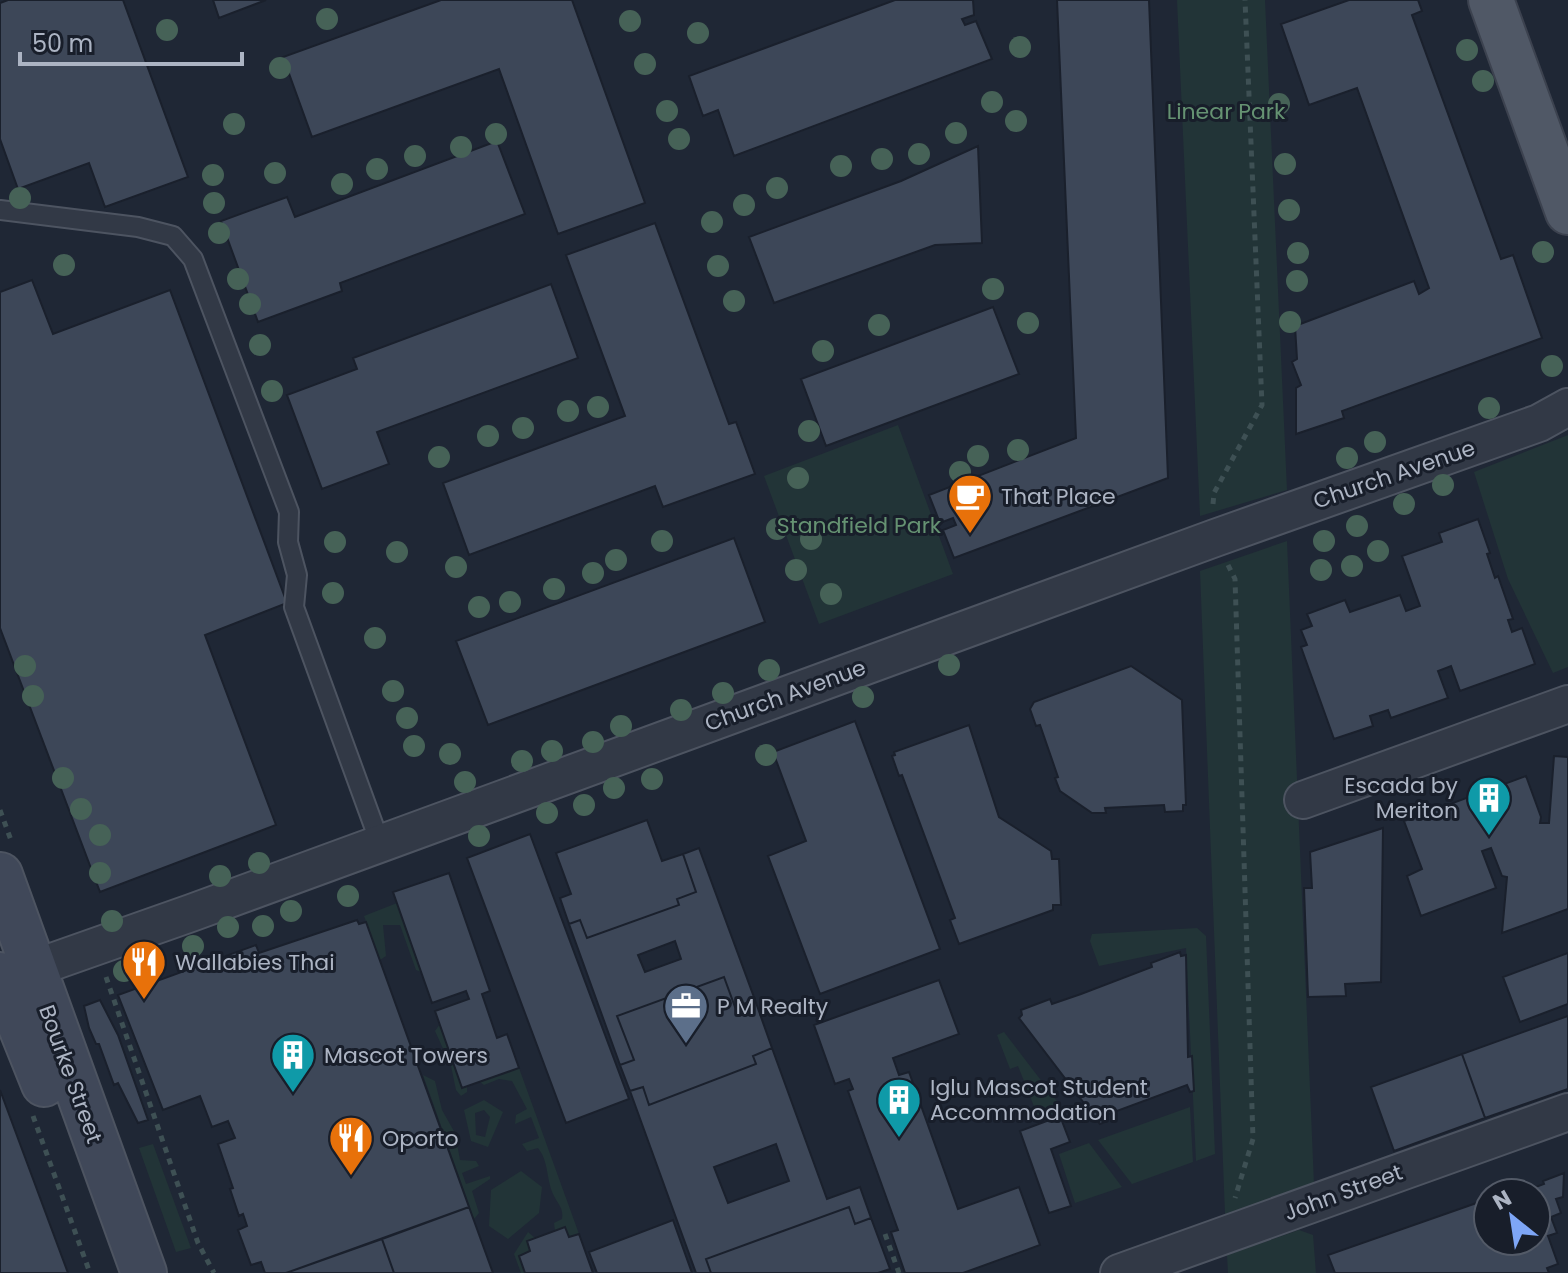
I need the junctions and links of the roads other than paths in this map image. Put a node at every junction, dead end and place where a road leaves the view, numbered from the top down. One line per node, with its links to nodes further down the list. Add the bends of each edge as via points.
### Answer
1 (1491, 0): 3 (main road)
2 (0, 210): 7 (lane, via 138,227 173,236 193,259 289,512 288,542 297,575 294,607)
3 (1568, 212)
4 (1568, 407): 7 (street, Church Avenue, via 1539,423)
5 (1568, 704): 6 (street)
6 (1303, 800)
7 (380, 843): 9 (street, Church Avenue)
8 (8, 863): 9 (main road, Bourke Street)
9 (9, 976): 11 (main road, Bourke Street); 12 (main road, Bourke Street)
10 (1568, 1112): 13 (street, John Street)
11 (117, 1273)
12 (144, 1273)
13 (1119, 1273)

